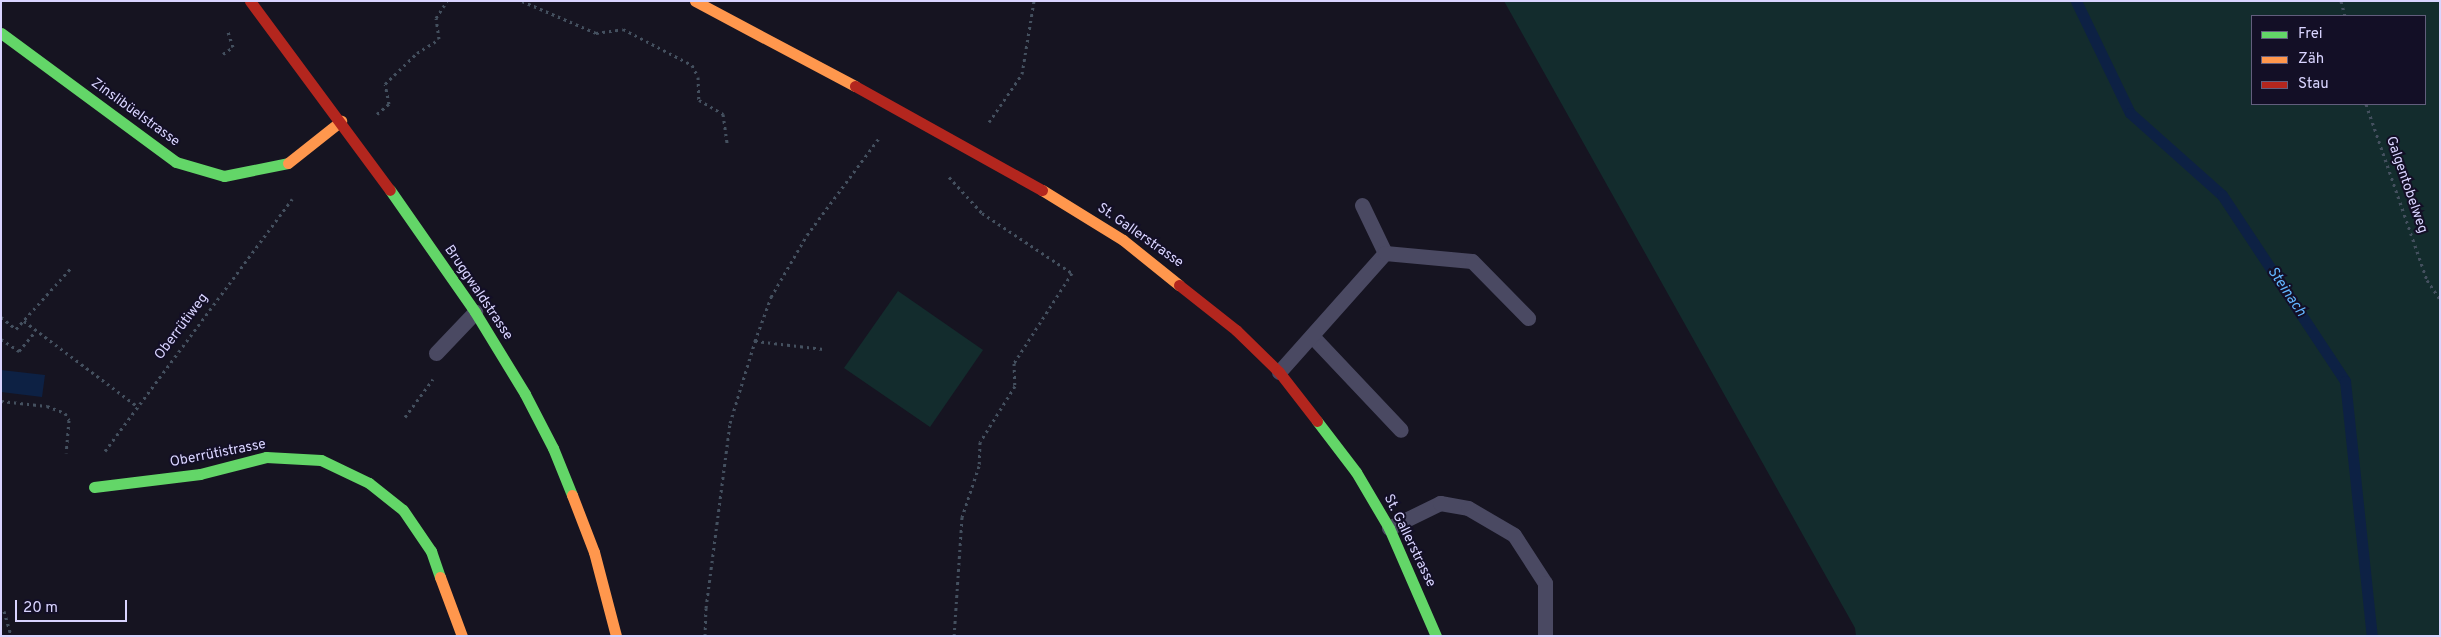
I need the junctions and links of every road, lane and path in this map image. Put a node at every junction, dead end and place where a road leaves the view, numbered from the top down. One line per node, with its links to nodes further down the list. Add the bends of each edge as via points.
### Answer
1 (250, 1): 14 (street, Bruggwaldstrasse)
2 (447, 1): 12 (path, via 436,18 439,39 418,53 385,84)
3 (522, 1): 17 (path, via 596,33 624,29 692,65 698,77 699,100 724,114)
4 (695, 1): 7 (street, St. Gallerstrasse)
5 (1034, 1): 15 (path, via 1022,74)
6 (2341, 1): 8 (path)
7 (717, 6): 34 (street, St. Gallerstrasse, via 965,145 1123,240 1182,284)
8 (2345, 15)
9 (231, 23): 11 (path, via 227,28 233,47)
10 (1, 33): 14 (street, Zinslibüelstrasse, via 145,141 176,162 200,171 224,176 285,165)
11 (223, 54)
12 (389, 104)
13 (2366, 105): 23 (path, Galgentobelweg, via 2427,280)
14 (341, 121): 24 (street, Bruggwaldstrasse)
15 (989, 123)
16 (879, 137): 31 (path, via 807,235 771,297)
17 (726, 143)
18 (947, 174): 47 (path, via 982,213 1072,274 1014,363 1015,386 980,442 980,466 962,517)
19 (1362, 205): 21 (lane)
20 (283, 211): 36 (path, Oberrütiweg)
21 (1385, 253): 26 (lane, via 1472,261); 29 (lane)
22 (70, 269): 27 (path)
23 (2440, 299)
24 (475, 312): 33 (lane); 45 (street, Bruggwaldstrasse, via 525,394 553,448 594,552)
25 (1, 317): 27 (path, via 16,328)
26 (1528, 318)
27 (24, 321): 28 (path)
28 (36, 331): 30 (path, via 20,351); 36 (path)
29 (1312, 336): 34 (lane); 37 (lane)
30 (1, 339)
31 (755, 341): 32 (path); 46 (path, via 730,423)
32 (824, 349)
33 (436, 353)
34 (1279, 372): 41 (street, St. Gallerstrasse, via 1356,472)
35 (1, 401): 38 (path, via 56,408 65,413 69,420)
36 (138, 407): 39 (path, Oberrütiweg)
37 (1401, 430)
38 (66, 454)
39 (100, 458)
40 (94, 487): 44 (street, Oberrütistrasse, via 200,474 266,457 321,460 369,483 403,510 431,551)
41 (1389, 528): 48 (street, St. Gallerstrasse); 49 (lane, via 1440,503 1468,508 1514,535 1545,583)
42 (4, 611): 43 (path)
43 (11, 636)
44 (462, 636)
45 (616, 636)
46 (705, 636)
47 (954, 636)
48 (1436, 636)
49 (1545, 636)

